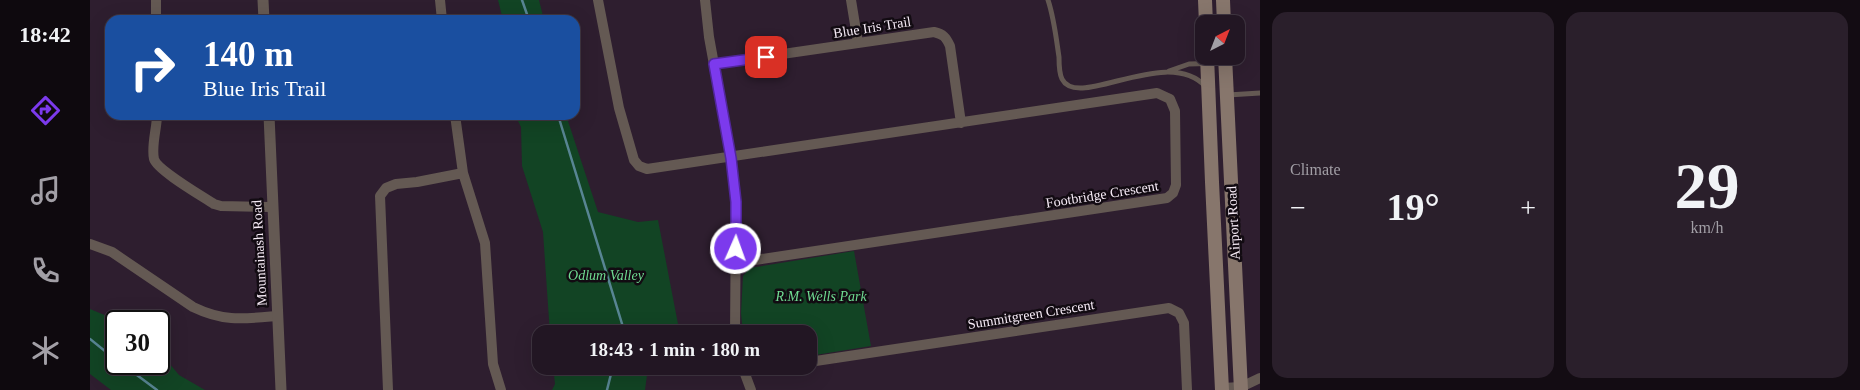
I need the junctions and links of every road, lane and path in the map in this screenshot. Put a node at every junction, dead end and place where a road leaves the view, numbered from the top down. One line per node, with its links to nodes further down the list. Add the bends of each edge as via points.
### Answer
1 (156, 0): 10 (street)
2 (263, 0): 11 (street)
3 (440, 0): 12 (street)
4 (598, 0): 28 (street, Footbridge Crescent, via 619,108 634,160 639,166 654,169)
5 (705, 0): 17 (street)
6 (851, 0): 15 (street)
7 (1048, 0): 20 (lane, via 1053,13 1062,79 1070,87 1082,89)
8 (1205, 0): 13 (main road)
9 (1223, 0): 14 (main road)
10 (156, 15)
11 (264, 15)
12 (442, 15)
13 (1206, 15)
14 (1224, 15)
15 (858, 43): 17 (street, Blue Iris Trail); 27 (street, Blue Iris Trail, via 934,32 942,34 950,46)
16 (1195, 63): 20 (lane)
17 (714, 64): 28 (street)
18 (1208, 65): 21 (main road, Airport Road)
19 (1225, 65): 23 (main road, Airport Road)
20 (1169, 71): 21 (lane, via 1188,74)
21 (1209, 91): 38 (main road, Airport Road)
22 (1260, 93): 23 (lane)
23 (1226, 94): 39 (main road, Airport Road)
24 (157, 120): 30 (street, via 154,159 161,168 214,204 236,208)
25 (268, 120): 30 (street, Mountainash Road)
26 (456, 120): 29 (street)
27 (961, 123): 28 (street, Footbridge Crescent); 32 (street, Footbridge Crescent, via 1157,93 1170,99 1175,110 1175,189 1167,198 1136,204)
28 (731, 158): 32 (street, via 736,202)
29 (463, 173): 41 (street, via 396,184 386,188 380,196); 42 (street, via 485,243 493,364)
30 (272, 207): 33 (street, Mountainash Road)
31 (90, 244): 33 (street, via 112,252 207,314 224,319)
32 (735, 263): 34 (street)
33 (277, 316): 40 (street, Mountainash Road)
34 (735, 325)
35 (817, 361): 44 (street, Summitgreen Crescent, via 1169,308 1179,313 1184,323)
36 (745, 375): 43 (street)
37 (1260, 378): 39 (street)
38 (1222, 389): 39 (street)
39 (1244, 389)
40 (281, 390)
41 (388, 390)
42 (501, 390)
43 (750, 390)
44 (1187, 390)

